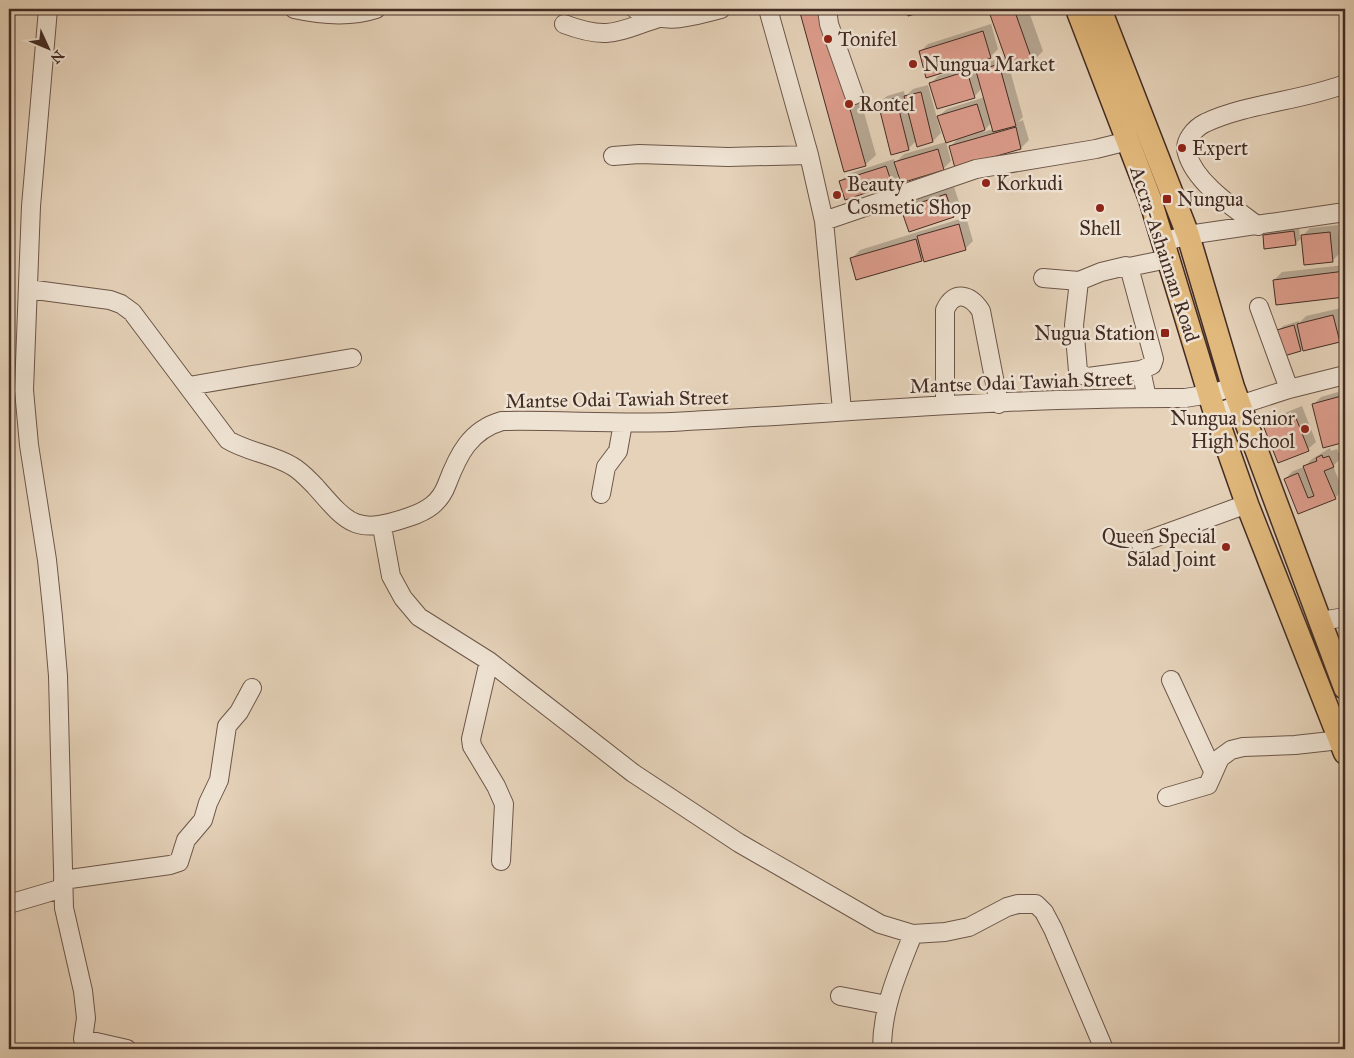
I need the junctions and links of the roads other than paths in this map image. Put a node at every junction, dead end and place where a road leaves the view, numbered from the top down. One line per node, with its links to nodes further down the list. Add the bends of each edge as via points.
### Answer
1 (48, 9): 25 (street, via 31,206)
2 (294, 9): 3 (street, via 348,15)
3 (376, 9)
4 (635, 9): 10 (street)
5 (721, 9): 10 (street, via 674,20)
6 (768, 9): 15 (street)
7 (827, 9): 13 (street, via 829,24)
8 (1077, 9): 14 (main road, Accra-Ashaiman Road)
9 (1100, 9): 20 (main road, Accra-Ashaiman Road)
10 (659, 18): 11 (street, via 615,34 585,32)
11 (564, 24)
12 (1345, 84): 19 (street, via 1204,124 1186,142 1186,152 1195,170 1218,196)
13 (854, 95)
14 (1128, 141): 18 (street, via 976,169); 21 (main road, Accra-Ashaiman Road)
15 (809, 155): 16 (street); 18 (street)
16 (613, 156)
17 (1345, 212): 19 (street)
18 (824, 221): 37 (street)
19 (1258, 226): 20 (street)
20 (1188, 235): 21 (street); 32 (main road, Accra-Ashaiman Road)
21 (1166, 251): 22 (street); 35 (main road, Accra-Ashaiman Road)
22 (1129, 267): 24 (street, via 1100,272); 28 (street, via 1154,359 1152,365)
23 (1043, 278): 24 (street)
24 (1078, 282): 28 (street, via 1074,325 1080,374 1088,377)
25 (28, 290): 30 (street, Mantse Odai Tawiah Street, via 122,304 132,312); 53 (street, via 25,415 47,560 58,676)
26 (1259, 307): 31 (street)
27 (352, 358): 30 (street)
28 (1141, 370): 33 (street)
29 (1345, 375): 31 (street, Mantse Odai Tawiah Street)
30 (189, 386): 41 (street, Mantse Odai Tawiah Street, via 228,440 292,466 349,521)
31 (1289, 389): 32 (street, Mantse Odai Tawiah Street)
32 (1237, 396): 35 (street, Mantse Odai Tawiah Street); 44 (main road, Accra-Ashaiman Road)
33 (1147, 398): 34 (street, Mantse Odai Tawiah Street); 35 (street, Mantse Odai Tawiah Street, via 1185,398)
34 (999, 404): 36 (street, Mantse Odai Tawiah Street); 36 (street, via 981,311 975,301 958,297 948,302 945,310)
35 (1212, 404): 40 (main road, Accra-Ashaiman Road)
36 (945, 406): 37 (street, Mantse Odai Tawiah Street)
37 (842, 410): 38 (street, Mantse Odai Tawiah Street)
38 (622, 423): 39 (street, via 618,451 606,467); 41 (street, Mantse Odai Tawiah Street, via 502,421 488,425 476,433 465,447 455,462 442,496 433,506)
39 (601, 494)
40 (1247, 504): 42 (street); 49 (main road, Accra-Ashaiman Road)
41 (382, 527): 45 (street, via 391,576 403,598 419,617)
42 (1140, 543)
43 (1345, 617): 44 (street)
44 (1321, 621): 48 (main road, Accra-Ashaiman Road)
45 (489, 662): 52 (street, via 471,739 504,804); 55 (street, via 632,773 739,844 880,924)
46 (1171, 680): 50 (street)
47 (252, 688): 53 (street, via 227,726 219,780 203,820 186,840 179,862)
48 (1345, 688)
49 (1343, 746): 50 (street, via 1243,747 1220,758)
50 (1213, 772): 51 (street, via 1208,785)
51 (1168, 797)
52 (501, 861)
53 (63, 884): 54 (street); 58 (street, via 66,922 84,991 86,1018)
54 (9, 904)
55 (913, 934): 57 (street); 61 (street, via 969,927 1007,907 1036,904 1053,929)
56 (840, 996): 57 (street)
57 (887, 1005): 60 (street)
58 (80, 1044): 59 (street)
59 (127, 1049)
60 (882, 1049)
61 (1104, 1049)

